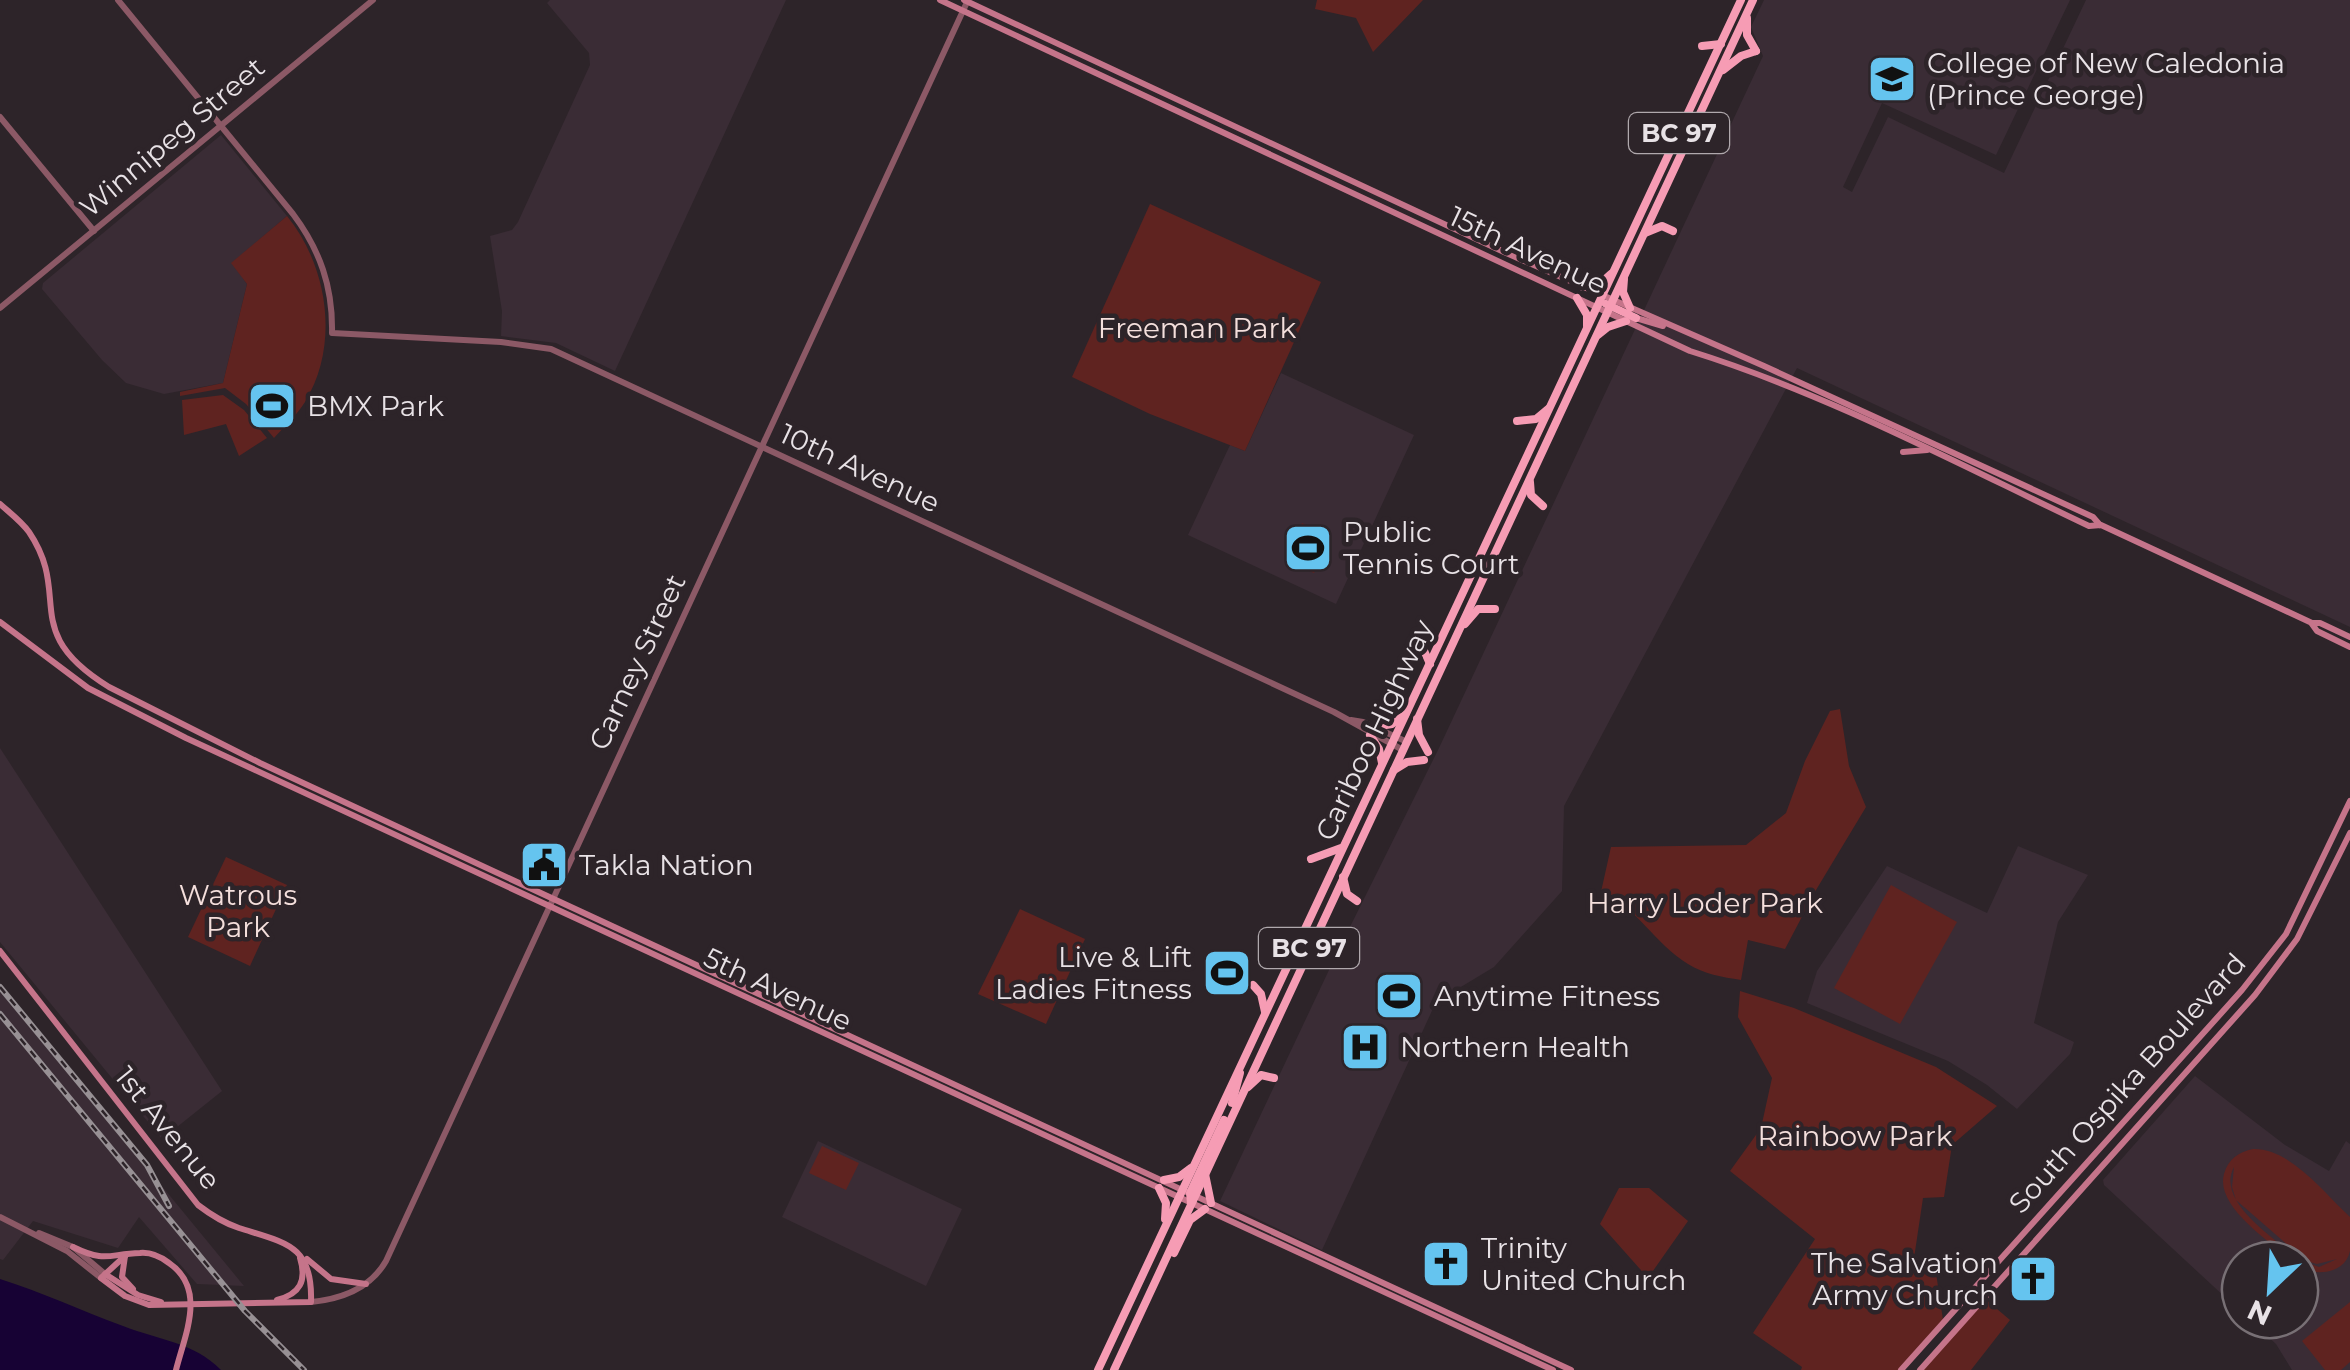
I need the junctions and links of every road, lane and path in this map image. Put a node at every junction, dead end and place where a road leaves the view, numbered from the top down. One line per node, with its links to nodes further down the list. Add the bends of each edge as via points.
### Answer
1 (118, 0): 16 (street)
2 (373, 0): 16 (street, Winnipeg Street)
3 (940, 0): 8 (main road, 15th Avenue)
4 (966, 0): 8 (street, Carney Street); 23 (main road, 15th Avenue)
5 (1741, 0): 9 (highway, Cariboo Highway / BC 97)
6 (1753, 0): 7 (highway, Cariboo Highway / BC 97)
7 (1748, 10): 10 (highway, Cariboo Highway / BC 97); 12 (highway)
8 (963, 11): 24 (main road, 15th Avenue); 34 (street, Carney Street)
9 (1730, 24): 10 (highway); 11 (highway, Cariboo Highway / BC 97)
10 (1734, 39): 12 (highway); 14 (highway, Cariboo Highway / BC 97)
11 (1720, 44): 13 (highway, Cariboo Highway / BC 97); 13 (highway, via 1702,46)
12 (1756, 51): 14 (highway)
13 (1712, 62): 22 (highway, Cariboo Highway / BC 97)
14 (1716, 77): 17 (highway, Cariboo Highway / BC 97)
15 (0, 117): 19 (street)
16 (220, 126): 19 (street, Winnipeg Street); 34 (street, 10th Avenue, via 313,242 330,296 332,333 538,345)
17 (1656, 206): 18 (highway); 21 (highway, Cariboo Highway / BC 97)
18 (1662, 226): 20 (highway); 21 (highway)
19 (94, 230): 26 (street, Winnipeg Street)
20 (1673, 231)
21 (1642, 236): 22 (highway, Cariboo Highway / BC 97)
22 (1621, 269): 23 (highway); 25 (highway, Cariboo Highway / BC 97); 27 (highway)
23 (1583, 287): 25 (main road, 15th Avenue)
24 (1578, 298): 25 (main road, 15th Avenue); 30 (highway)
25 (1606, 304): 27 (main road, 15th Avenue); 28 (highway); 30 (highway, Cariboo Highway / BC 97); 31 (highway, Cariboo Highway / BC 97)
26 (0, 308)
27 (1630, 308): 29 (main road, 15th Avenue)
28 (1630, 320): 29 (main road); 31 (highway); 35 (main road, 15th Avenue)
29 (1679, 329): 40 (main road, 15th Avenue)
30 (1586, 332): 32 (highway, Cariboo Highway / BC 97)
31 (1592, 342): 37 (highway, Cariboo Highway / BC 97)
32 (1551, 406): 33 (highway, via 1536,419); 45 (highway, Cariboo Highway / BC 97)
33 (1517, 421)
34 (762, 447): 49 (street, 10th Avenue); 57 (street, Carney Street)
35 (1927, 450): 36 (main road); 40 (main road, 15th Avenue)
36 (1903, 452)
37 (1534, 468): 39 (highway, via 1529,491); 45 (highway, Cariboo Highway / BC 97)
38 (0, 504): 57 (main road, 5th Avenue, via 33,540 52,627 72,662 185,727)
39 (1544, 506)
40 (2101, 526): 43 (main road, 15th Avenue)
41 (1495, 609): 45 (highway, via 1473,612)
42 (0, 622): 59 (main road, 5th Avenue, via 124,707)
43 (2312, 623): 44 (main road, 15th Avenue); 46 (main road, 15th Avenue)
44 (2350, 636)
45 (1447, 640): 47 (highway, Cariboo Highway / BC 97); 47 (highway, via 1418,644); 48 (highway, Cariboo Highway / BC 97)
46 (2350, 647)
47 (1430, 664): 48 (highway, Cariboo Highway / BC 97)
48 (1413, 713): 49 (highway); 50 (highway, Cariboo Highway / BC 97); 51 (highway, via 1426,756)
49 (1372, 731): 50 (street, 10th Avenue); 51 (highway)
50 (1398, 743): 51 (highway, Cariboo Highway / BC 97)
51 (1386, 770): 54 (highway, Cariboo Highway / BC 97); 56 (highway, Cariboo Highway / BC 97)
52 (2350, 801): 89 (main road, South Ospika Boulevard, via 2286,934 2242,990)
53 (2350, 832): 90 (main road, South Ospika Boulevard, via 2297,940 2255,995)
54 (1345, 846): 55 (highway); 62 (highway, Cariboo Highway / BC 97)
55 (1312, 859)
56 (1343, 875): 58 (highway, via 1346,894); 65 (highway, Cariboo Highway / BC 97)
57 (552, 898): 59 (street, Carney Street); 68 (main road, 5th Avenue)
58 (1357, 901)
59 (548, 907): 68 (main road, 5th Avenue); 78 (street, Carney Street, via 386,1261)
60 (0, 951): 75 (main road, 1st Avenue, via 198,1205)
61 (1252, 985): 62 (highway)
62 (1265, 1016): 63 (highway, Cariboo Highway / BC 97)
63 (1241, 1066): 66 (highway, Cariboo Highway / BC 97); 69 (highway, via 1235,1096)
64 (1274, 1078): 65 (highway, via 1258,1077)
65 (1242, 1094): 67 (highway, Cariboo Highway / BC 97)
66 (1194, 1165): 68 (highway); 69 (highway, Cariboo Highway / BC 97)
67 (1205, 1174): 69 (highway, Cariboo Highway / BC 97); 70 (highway)
68 (1161, 1184): 69 (main road, 5th Avenue); 72 (highway)
69 (1188, 1195): 70 (main road, 5th Avenue); 72 (highway, Cariboo Highway / BC 97); 83 (highway, Cariboo Highway / BC 97)
70 (1208, 1206): 83 (highway, via 1190,1220); 87 (main road, 5th Avenue); 88 (main road, 5th Avenue)
71 (0, 1217): 73 (street)
72 (1164, 1229): 85 (highway, Cariboo Highway / BC 97)
73 (32, 1232): 74 (street); 77 (street)
74 (73, 1247): 76 (main road, via 100,1258); 77 (street)
75 (298, 1252): 78 (main road, 1st Avenue, via 331,1279); 80 (main road, via 310,1270); 81 (main road, via 304,1269 298,1290)
76 (126, 1255): 77 (main road); 79 (main road, via 124,1282); 84 (main road, via 159,1256 189,1285)
77 (103, 1276): 79 (main road); 82 (main road, via 135,1301)
78 (366, 1284): 80 (street)
79 (150, 1299): 82 (main road)
80 (311, 1302): 81 (main road)
81 (267, 1303): 82 (main road)
82 (170, 1305)
83 (1140, 1314): 86 (highway, Cariboo Highway / BC 97)
84 (176, 1370)
85 (1098, 1370)
86 (1114, 1370)
87 (1553, 1370)
88 (1571, 1370)
89 (1901, 1370)
90 (1920, 1370)

